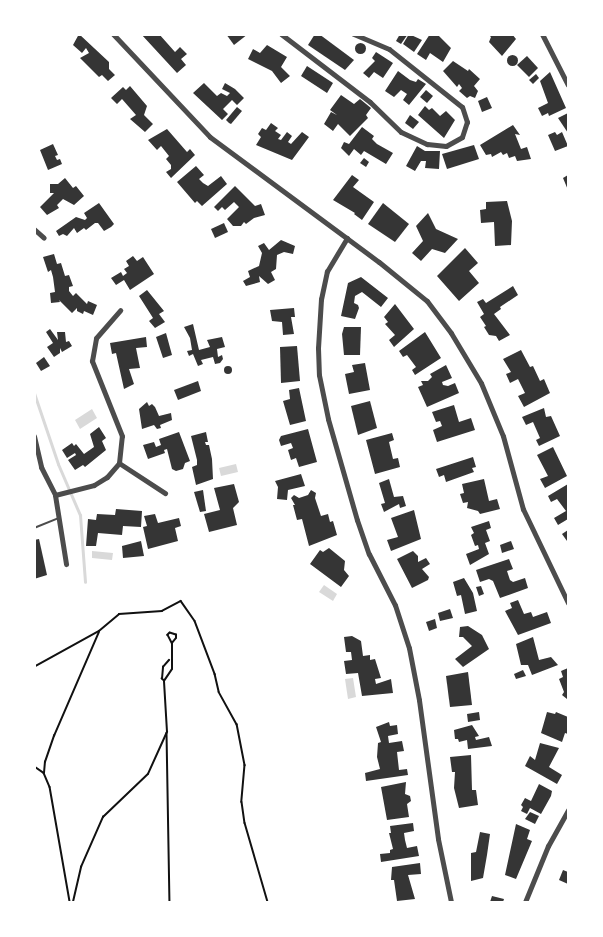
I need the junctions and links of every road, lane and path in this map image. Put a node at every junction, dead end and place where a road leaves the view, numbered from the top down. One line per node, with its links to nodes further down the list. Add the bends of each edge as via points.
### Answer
1 (113, 34): 8 (street, via 210,137)
2 (281, 34): 3 (street, via 370,102 400,132 427,144 446,146 462,137 466,122 462,107 389,49)
3 (353, 34)
4 (542, 34): 5 (street)
5 (568, 86)
6 (34, 229): 7 (street)
7 (44, 238)
8 (347, 238): 19 (street, via 427,301 466,356 503,436 523,509); 33 (street, via 327,271 321,299 319,375 357,520 395,605 409,648)
9 (120, 310): 12 (street, via 107,322 92,349 95,374 107,394 122,436)
10 (34, 436): 13 (street)
11 (34, 459): 13 (street)
12 (119, 463): 14 (street); 15 (street, via 94,485)
13 (41, 467): 15 (street)
14 (165, 493)
15 (55, 495): 16 (street)
16 (59, 518): 17 (lane); 18 (street)
17 (34, 528)
18 (66, 564)
19 (568, 603)
20 (99, 631): 23 (path); 27 (path, via 54,736); 32 (path, via 119,614 162,611 181,600 190,613 219,693 241,738 245,823)
21 (172, 644): 22 (path)
22 (170, 660): 24 (path, via 172,669); 24 (path, via 163,667)
23 (34, 667)
24 (164, 681): 25 (path)
25 (167, 732): 30 (path, via 148,774 103,817 81,867); 31 (path)
26 (34, 766): 27 (path)
27 (44, 773): 29 (path, via 54,803)
28 (568, 810): 34 (street, via 548,846)
29 (70, 903)
30 (73, 903)
31 (170, 903)
32 (268, 903)
33 (451, 903)
34 (525, 903)

